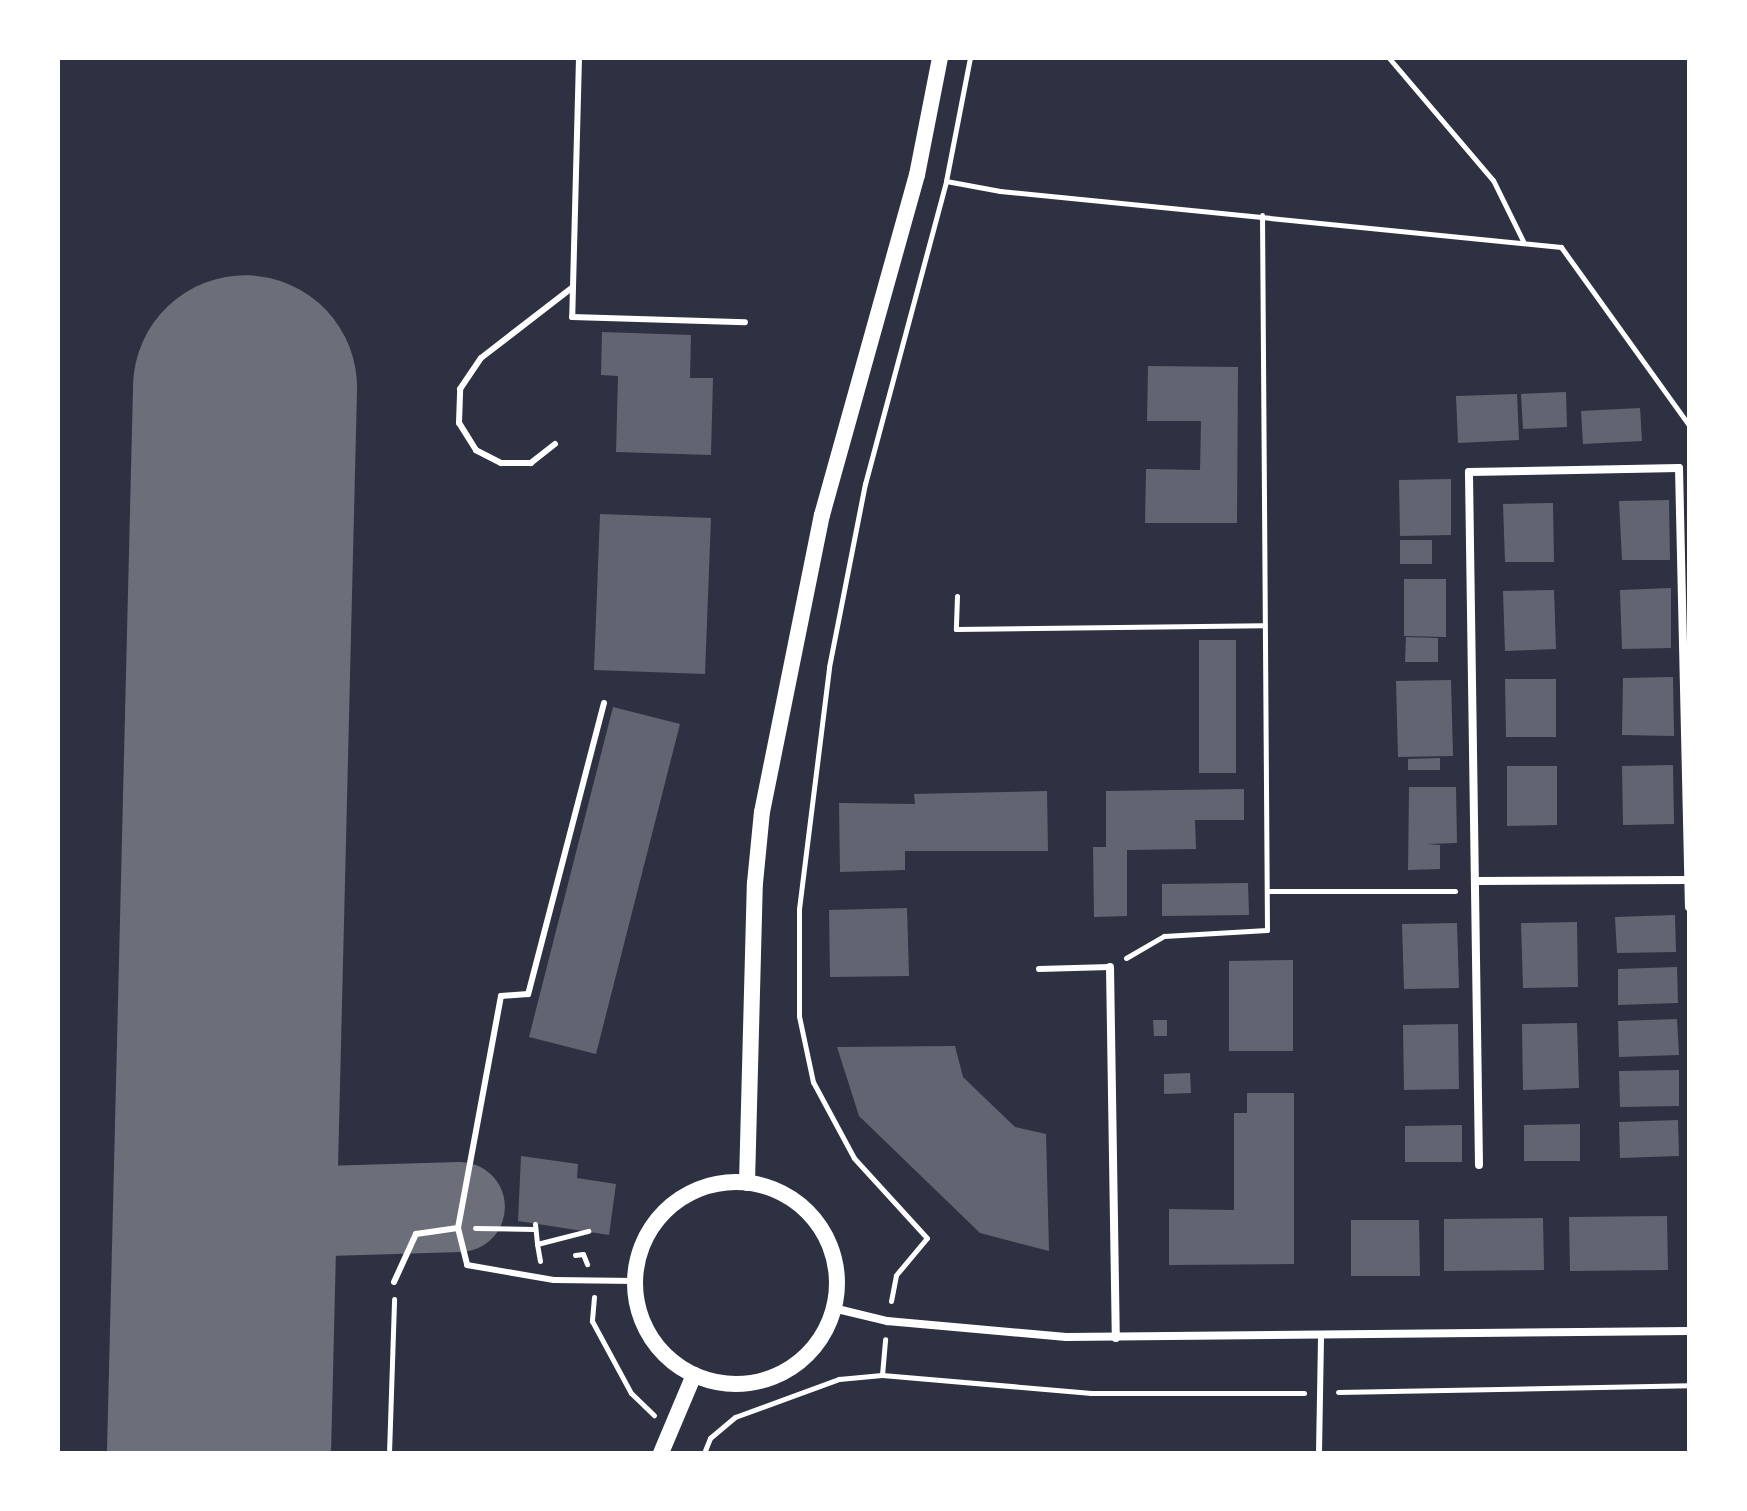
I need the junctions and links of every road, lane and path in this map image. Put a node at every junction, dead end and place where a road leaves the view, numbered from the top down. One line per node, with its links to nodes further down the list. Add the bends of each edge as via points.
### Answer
1 (579, 58): 8 (lane)
2 (940, 58): 22 (main road, via 917,175 822,515 762,812 755,883)
3 (970, 58): 5 (path)
4 (1389, 58): 7 (path, via 1493,180)
5 (946, 181): 6 (path, via 1000,191); 32 (path, via 865,484 829,667 799,909 799,1016 813,1082 854,1158 927,1238 896,1275)
6 (1262, 215): 7 (path); 13 (path)
7 (1523, 242): 10 (path, via 1561,247)
8 (573, 287): 9 (lane, via 572,317); 11 (lane, via 481,358 460,389 459,423 476,450 501,463 531,463)
9 (745, 322)
10 (1689, 425)
11 (555, 444)
12 (957, 596): 13 (path, via 956,629)
13 (1263, 625): 17 (path)
14 (604, 703): 23 (lane, via 528,994 501,996)
15 (1689, 880): 16 (street); 16 (street, via 1679,468 1469,472); 18 (street)
16 (1476, 881): 17 (path, via 1458,891); 21 (street)
17 (1268, 891): 19 (path, via 1267,930 1164,936)
18 (1689, 907)
19 (1110, 967): 20 (lane); 35 (street)
20 (1039, 969)
21 (1479, 1165)
22 (747, 1183): 28 (main road, via 695,1190 664,1212 643,1244); 31 (main road, via 789,1197 818,1224 834,1260)
23 (458, 1228): 25 (path, via 535,1226); 27 (lane, via 467,1265); 29 (lane, via 416,1234)
24 (588, 1231): 25 (path)
25 (537, 1244): 27 (path)
26 (575, 1255): 30 (path, via 583,1254)
27 (541, 1277): 30 (lane)
28 (635, 1281): 30 (lane); 36 (main road, via 636,1301 652,1339)
29 (394, 1282): 42 (path)
30 (594, 1283): 40 (path, via 592,1321 631,1393 650,1413)
31 (833, 1308): 32 (street); 36 (main road, via 808,1353 775,1376 736,1384)
32 (887, 1321): 35 (street, via 991,1334); 37 (path)
33 (1689, 1331): 34 (street)
34 (1321, 1334): 35 (street); 39 (lane)
35 (1116, 1338)
36 (694, 1375): 40 (main road)
37 (882, 1375): 39 (path, via 1091,1393); 41 (path, via 839,1379 735,1417)
38 (1689, 1385): 39 (path)
39 (1320, 1393): 45 (lane)
40 (672, 1423): 41 (path); 43 (main road)
41 (710, 1438): 44 (path)
42 (389, 1453)
43 (661, 1453)
44 (704, 1453)
45 (1319, 1453)

